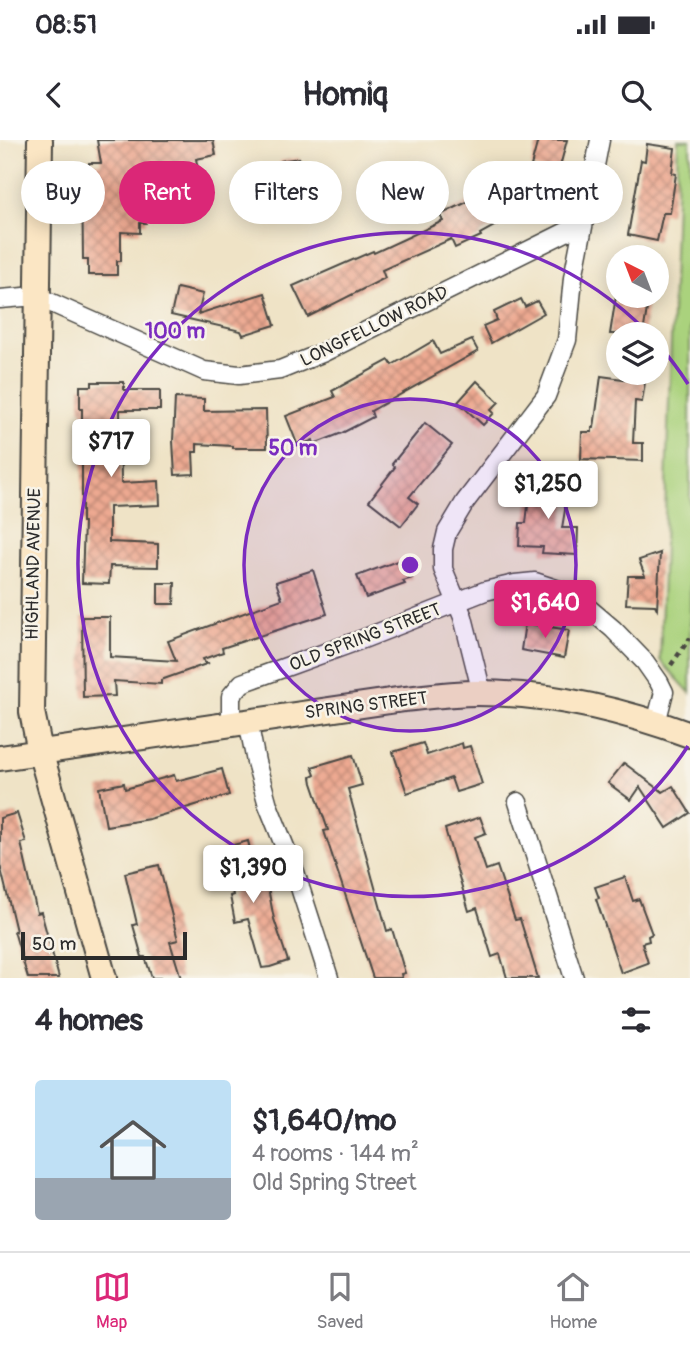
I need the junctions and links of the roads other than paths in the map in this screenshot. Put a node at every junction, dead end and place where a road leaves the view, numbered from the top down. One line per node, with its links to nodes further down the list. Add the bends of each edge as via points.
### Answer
1 (40, 140): 5 (street, HIGHLAND AVENUE)
2 (600, 140): 3 (street)
3 (596, 161)
4 (582, 224): 5 (street, LONGFELLOW ROAD, via 280,370 239,375 204,371); 7 (street, via 567,340 546,396 464,502 447,532 442,563)
5 (36, 296): 6 (street, LONGFELLOW ROAD); 12 (street, HIGHLAND AVENUE, via 32,699)
6 (0, 299)
7 (457, 601): 8 (street); 9 (street, OLD SPRING STREET, via 242,683 230,696); 10 (street, OLD SPRING STREET, via 535,582 580,601 604,620 663,687)
8 (482, 693): 9 (street, SPRING STREET, via 397,699); 10 (street, SPRING STREET, via 575,702)
9 (239, 722): 12 (street, SPRING STREET); 16 (street, OLD SPRING STREET, via 299,882)
10 (656, 723): 11 (street, SPRING STREET)
11 (690, 735)
12 (40, 751): 13 (street, SPRING STREET); 15 (street, HIGHLAND AVENUE)
13 (0, 758)
14 (517, 802): 17 (street)
15 (104, 978)
16 (329, 978)
17 (574, 978)

